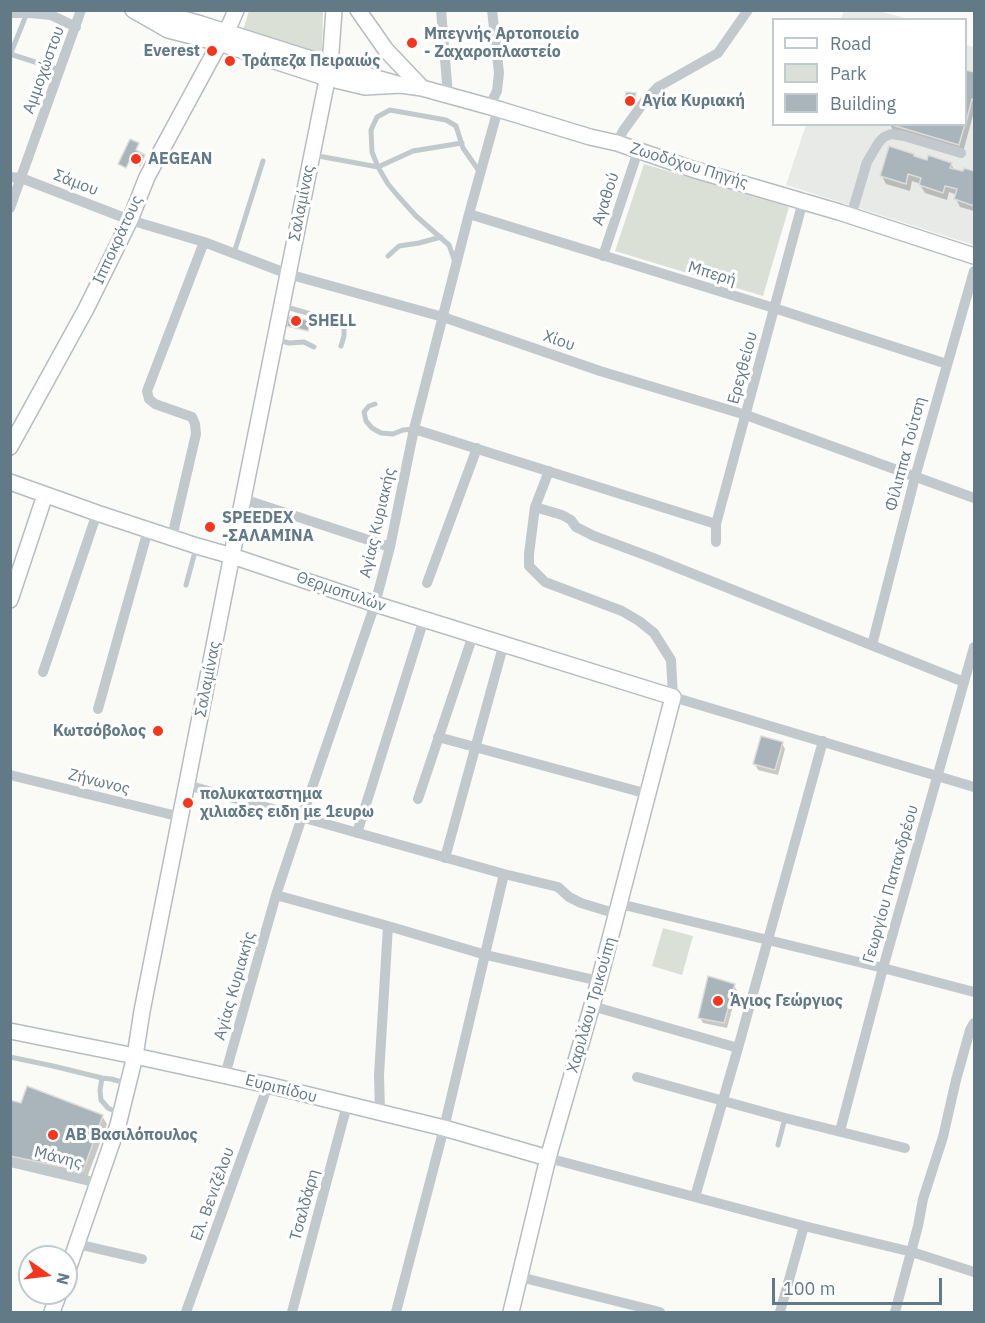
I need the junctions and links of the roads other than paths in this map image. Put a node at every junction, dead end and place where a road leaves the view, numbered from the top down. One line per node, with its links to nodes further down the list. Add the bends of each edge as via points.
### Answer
1 (81, 10): 12 (street, Αμμοχώστου)
2 (133, 10): 13 (street, via 168,30)
3 (148, 10): 13 (street)
4 (236, 10): 13 (street, Ιπποκράτους)
5 (334, 10): 16 (street, Σαλαμίνας)
6 (358, 10): 17 (street, via 386,50)
7 (441, 10): 18 (street)
8 (492, 10): 19 (street, Αγίας Κυριακής, via 499,73)
9 (748, 10): 21 (street, via 718,53 658,87)
10 (10, 13): 11 (street)
11 (27, 13): 12 (street, via 51,15); 14 (lane)
12 (76, 27): 15 (street, Αμμοχώστου)
13 (222, 38): 16 (street, Ζωοδόχου Πηγής); 33 (street, Ιπποκράτους, via 147,177)
14 (11, 54): 15 (lane)
15 (60, 70): 28 (street, Αμμοχώστου)
16 (328, 71): 17 (street, Ζωοδόχου Πηγής, via 364,87 401,84); 24 (street, Σαλαμίνας)
17 (422, 88): 18 (street, Ζωοδόχου Πηγής)
18 (448, 95): 19 (street, Ζωοδόχου Πηγής)
19 (493, 108): 21 (street, Ζωοδόχου Πηγής); 27 (street, Αγίας Κυριακής)
20 (462, 143): 26 (lane, via 413,151); 26 (lane, via 456,126 446,120 390,110 377,117 371,130 372,152); 27 (lane)
21 (617, 143): 22 (street, Ζωοδόχου Πηγής)
22 (638, 151): 29 (street, Ζωοδόχου Πηγής); 38 (street, Αγαθού)
23 (961, 153): 32 (street, via 904,136 884,137 867,162)
24 (312, 155): 26 (lane); 42 (street, Σαλαμίνας)
25 (263, 161): 36 (lane)
26 (378, 167): 34 (lane, via 398,196)
27 (480, 172): 31 (street, Αγίας Κυριακής)
28 (16, 178): 30 (street, Αμμοχώστου); 33 (street, Σάμου)
29 (803, 201): 32 (street, Ζωοδόχου Πηγής); 44 (street, Ερεχθείου)
30 (10, 208)
31 (469, 214): 38 (street, Μπερή); 40 (street, Αγίας Κυριακής)
32 (851, 216): 39 (street, Ζωοδόχου Πηγής)
33 (130, 220): 35 (street, Χίου); 52 (street, Ιπποκράτους, via 86,309)
34 (441, 237): 37 (lane, via 399,246); 40 (lane)
35 (204, 242): 36 (street, Χίου); 66 (street, via 147,391 155,404 192,417 195,424)
36 (234, 254): 42 (street, Χίου)
37 (388, 256)
38 (603, 256): 44 (street, Μπερή)
39 (975, 256)
40 (456, 265): 45 (street, Αγίας Κυριακής)
41 (975, 271): 49 (street, Φίλιππα Τούτση)
42 (288, 274): 43 (street, Σαλαμίνας); 45 (street, Χίου)
43 (282, 305): 46 (street, Σαλαμίνας); 47 (lane, via 342,325)
44 (774, 308): 49 (street, Μπερή); 51 (street, Ερεχθείου)
45 (442, 317): 51 (street, Χίου); 53 (street, Αγίας Κυριακής)
46 (275, 339): 48 (lane); 61 (street, Σαλαμίνας)
47 (341, 346)
48 (314, 347)
49 (946, 364): 57 (street, Φίλιππα Τούτση)
50 (375, 404): 53 (lane, via 364,412 372,428 393,434)
51 (746, 415): 57 (street, Χίου); 64 (street, Ερεχθείου)
52 (15, 428): 54 (street, Ιπποκράτους)
53 (414, 429): 55 (street); 69 (street, Αγίας Κυριακής)
54 (10, 447)
55 (477, 448): 56 (street); 71 (street)
56 (549, 471): 62 (street); 64 (street)
57 (915, 477): 60 (street, Χίου); 78 (street, Φίλιππα Τούτση)
58 (10, 482): 59 (street, Θερμοπυλών)
59 (45, 495): 63 (street, Θερμοπυλών); 73 (street)
60 (975, 498)
61 (243, 499): 69 (street); 70 (street, Σαλαμίνας)
62 (536, 507): 78 (street, via 562,515 594,536); 82 (street, via 529,566 545,582 622,611 654,633 671,660)
63 (97, 513): 65 (street, Θερμοπυλών); 80 (street)
64 (716, 524): 67 (street, Ερεχθείου)
65 (148, 530): 66 (street, Θερμοπυλών); 83 (street)
66 (172, 537): 68 (street, Θερμοπυλών)
67 (716, 542)
68 (196, 546): 70 (street, Θερμοπυλών); 72 (lane)
69 (390, 547): 74 (street, Αγίας Κυριακής)
70 (232, 556): 74 (street, Θερμοπυλών); 89 (street, Σαλαμίνας)
71 (427, 583)
72 (186, 585)
73 (10, 600)
74 (375, 604): 75 (street, Θερμοπυλών); 94 (street, Αγίας Κυριακής)
75 (424, 619): 76 (street, Θερμοπυλών); 95 (street)
76 (473, 635): 77 (street, Θερμοπυλών); 84 (street)
77 (504, 644): 82 (street, Θερμοπυλών); 86 (street)
78 (872, 645): 81 (street)
79 (975, 647): 81 (street, Γεωργίου Παπανδρέου)
80 (43, 672)
81 (964, 682): 88 (street, Γεωργίου Παπανδρέου)
82 (673, 697): 85 (street); 91 (street, Χαριλάου Τρικούπη)
83 (98, 709)
84 (438, 737): 86 (street); 92 (street)
85 (823, 741): 88 (street); 101 (street)
86 (475, 747): 91 (street); 96 (street)
87 (10, 775): 93 (street, Ζήνωνος)
88 (938, 776): 90 (street); 103 (street, Γεωργίου Παπανδρέου)
89 (187, 785): 93 (street, Σαλαμίνας); 94 (street)
90 (975, 787)
91 (648, 794): 99 (street, Χαριλάου Τρικούπη)
92 (418, 799)
93 (181, 817): 110 (street, Σαλαμίνας)
94 (302, 817): 95 (street); 98 (street, Αγίας Κυριακής)
95 (357, 833): 96 (street)
96 (445, 858): 97 (street)
97 (504, 874): 99 (street, via 558,887 581,903); 102 (street)
98 (276, 895): 100 (street); 112 (street, Αγίας Κυριακής)
99 (619, 909): 101 (street); 104 (street, Χαριλάου Τρικούπη)
100 (388, 926): 102 (street); 119 (street)
101 (768, 940): 103 (street); 109 (street)
102 (486, 955): 104 (street); 122 (street)
103 (883, 968): 105 (street); 123 (street, Γεωργίου Παπανδρέου)
104 (599, 981): 106 (street, Χαριλάου Τρικούπη)
105 (975, 992)
106 (592, 1006): 109 (street); 126 (street, Χαριλάου Τρικούπη)
107 (975, 1023): 132 (street, via 923,1199)
108 (10, 1031): 110 (street, Ευριπίδου)
109 (738, 1048): 117 (street)
110 (135, 1056): 112 (street, Ευριπίδου); 115 (street, Σαλαμίνας)
111 (10, 1058): 114 (lane)
112 (225, 1076): 116 (street, Ευριπίδου)
113 (637, 1077): 117 (street)
114 (102, 1078): 115 (lane); 120 (lane, via 101,1101)
115 (128, 1083): 120 (street, Σαλαμίνας)
116 (268, 1085): 118 (street, Ευριπίδου); 136 (street, Ελ. Βενιζέλου)
117 (723, 1100): 121 (street); 129 (street)
118 (347, 1105): 119 (street, Ευριπίδου); 137 (street, Τσαλδάρη)
119 (380, 1112): 122 (street, Ευριπίδου)
120 (120, 1114): 128 (street, Σαλαμίνας)
121 (785, 1118): 123 (street); 124 (lane)
122 (444, 1128): 126 (street, Ευριπίδου); 138 (street)
123 (840, 1131): 125 (street)
124 (777, 1144)
125 (905, 1148)
126 (548, 1158): 129 (street); 135 (street, Χαριλάου Τρικούπη)
127 (10, 1162): 128 (street, Μάνης)
128 (98, 1183): 131 (street, Σαλαμίνας)
129 (695, 1197): 130 (street)
130 (804, 1226): 132 (street); 141 (street)
131 (77, 1244): 133 (street)
132 (912, 1252): 134 (street); 142 (street)
133 (142, 1258)
134 (975, 1272)
135 (520, 1277): 139 (street, Χαριλάου Τρικούπη); 140 (street)
136 (186, 1312)
137 (292, 1312)
138 (396, 1312)
139 (511, 1312)
140 (660, 1312)
141 (780, 1312)
142 (895, 1312)

